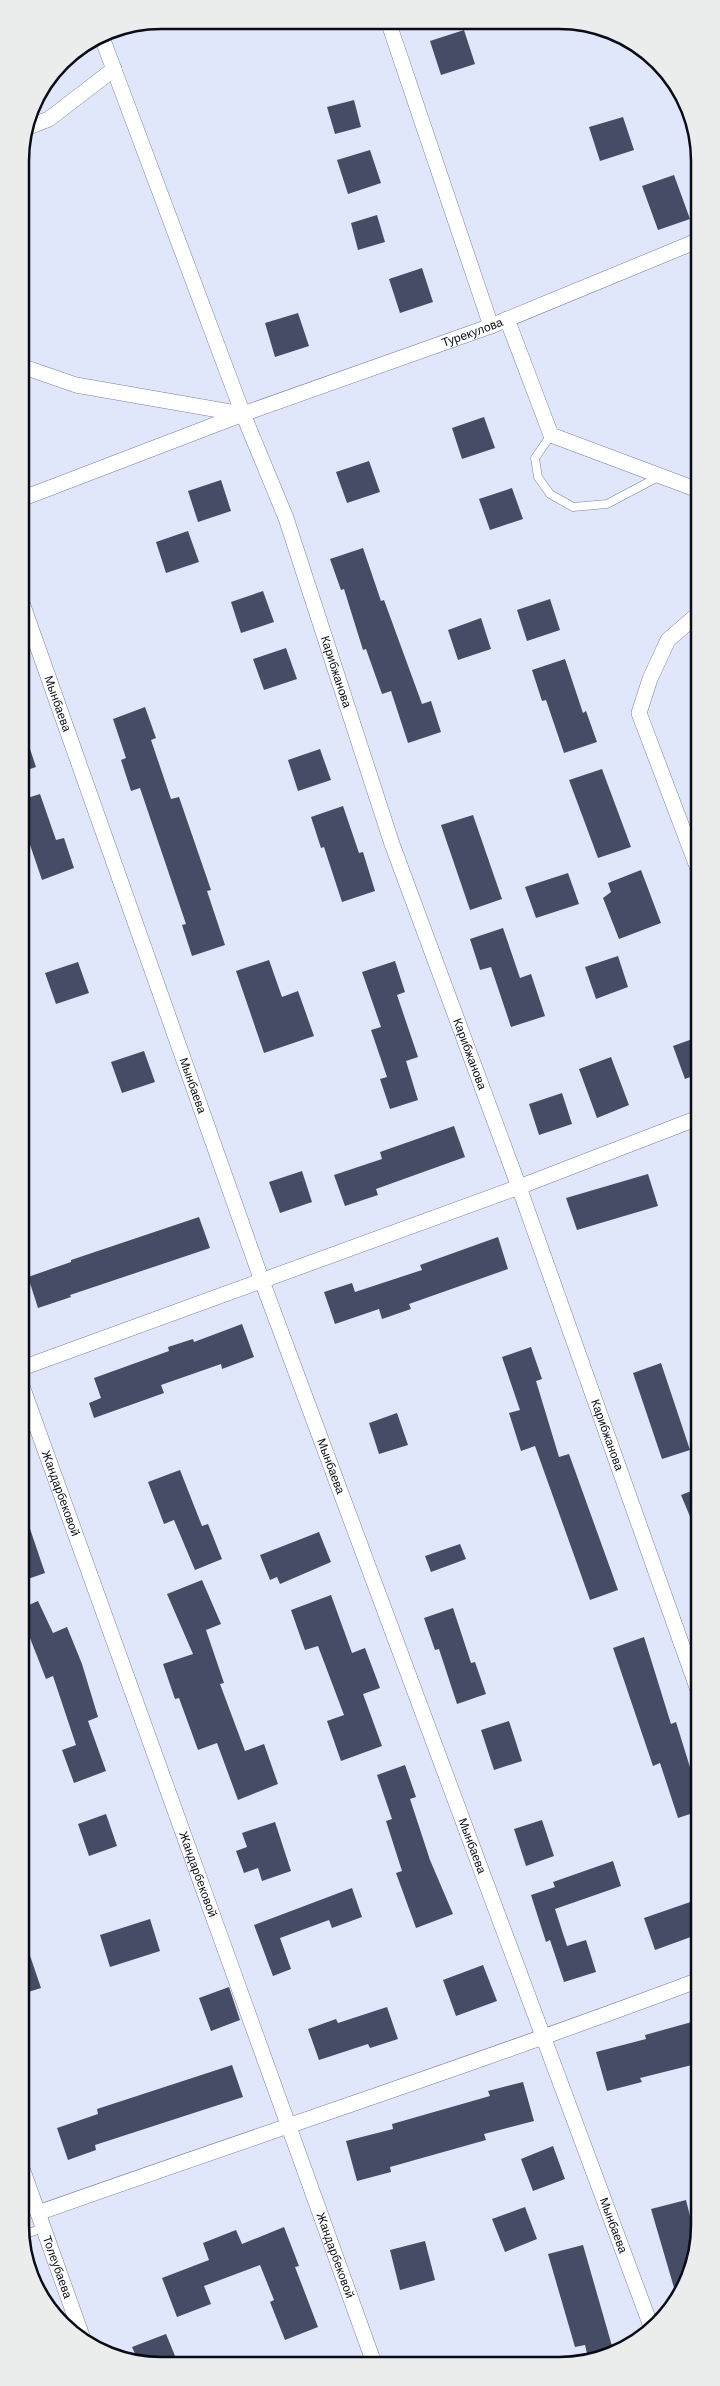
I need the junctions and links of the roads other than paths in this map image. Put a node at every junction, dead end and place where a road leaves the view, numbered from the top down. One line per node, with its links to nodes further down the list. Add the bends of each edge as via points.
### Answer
1 (390, 29): 7 (street)
2 (104, 42): 3 (street, Карибжанова)
3 (114, 69): 4 (street, via 49,119); 9 (street, Карибжанова)
4 (34, 125)
5 (691, 244): 6 (street, Турекулова)
6 (506, 319): 7 (street, Турекулова); 10 (street)
7 (491, 326): 9 (street, Турекулова)
8 (29, 369): 9 (street, via 76,385)
9 (243, 414): 13 (street, Турекулова); 18 (street, Карибжанова, via 286,518 392,844)
10 (550, 435): 11 (street); 11 (lane, via 534,458 538,477 550,494 573,507 607,504)
11 (660, 476): 12 (street)
12 (691, 487)
13 (29, 496)
14 (691, 620): 16 (street, via 668,640 639,713)
15 (29, 623): 19 (street, Мынбаева)
16 (691, 850)
17 (691, 1121): 18 (street)
18 (519, 1187): 19 (street); 22 (street, Карибжанова)
19 (262, 1281): 20 (street); 24 (street, Мынбаева)
20 (29, 1365)
21 (29, 1405): 25 (street, Жандарбековой)
22 (691, 1671)
23 (691, 1983): 24 (street)
24 (542, 2039): 25 (street); 30 (street, Мынбаева)
25 (288, 2124): 27 (street); 32 (street, Жандарбековой)
26 (29, 2190): 27 (street, Толеубаева)
27 (38, 2213): 28 (street, Толеубаева)
28 (43, 2228): 29 (lane); 31 (street, Толеубаева)
29 (29, 2233)
30 (649, 2321)
31 (79, 2328)
32 (372, 2357)

